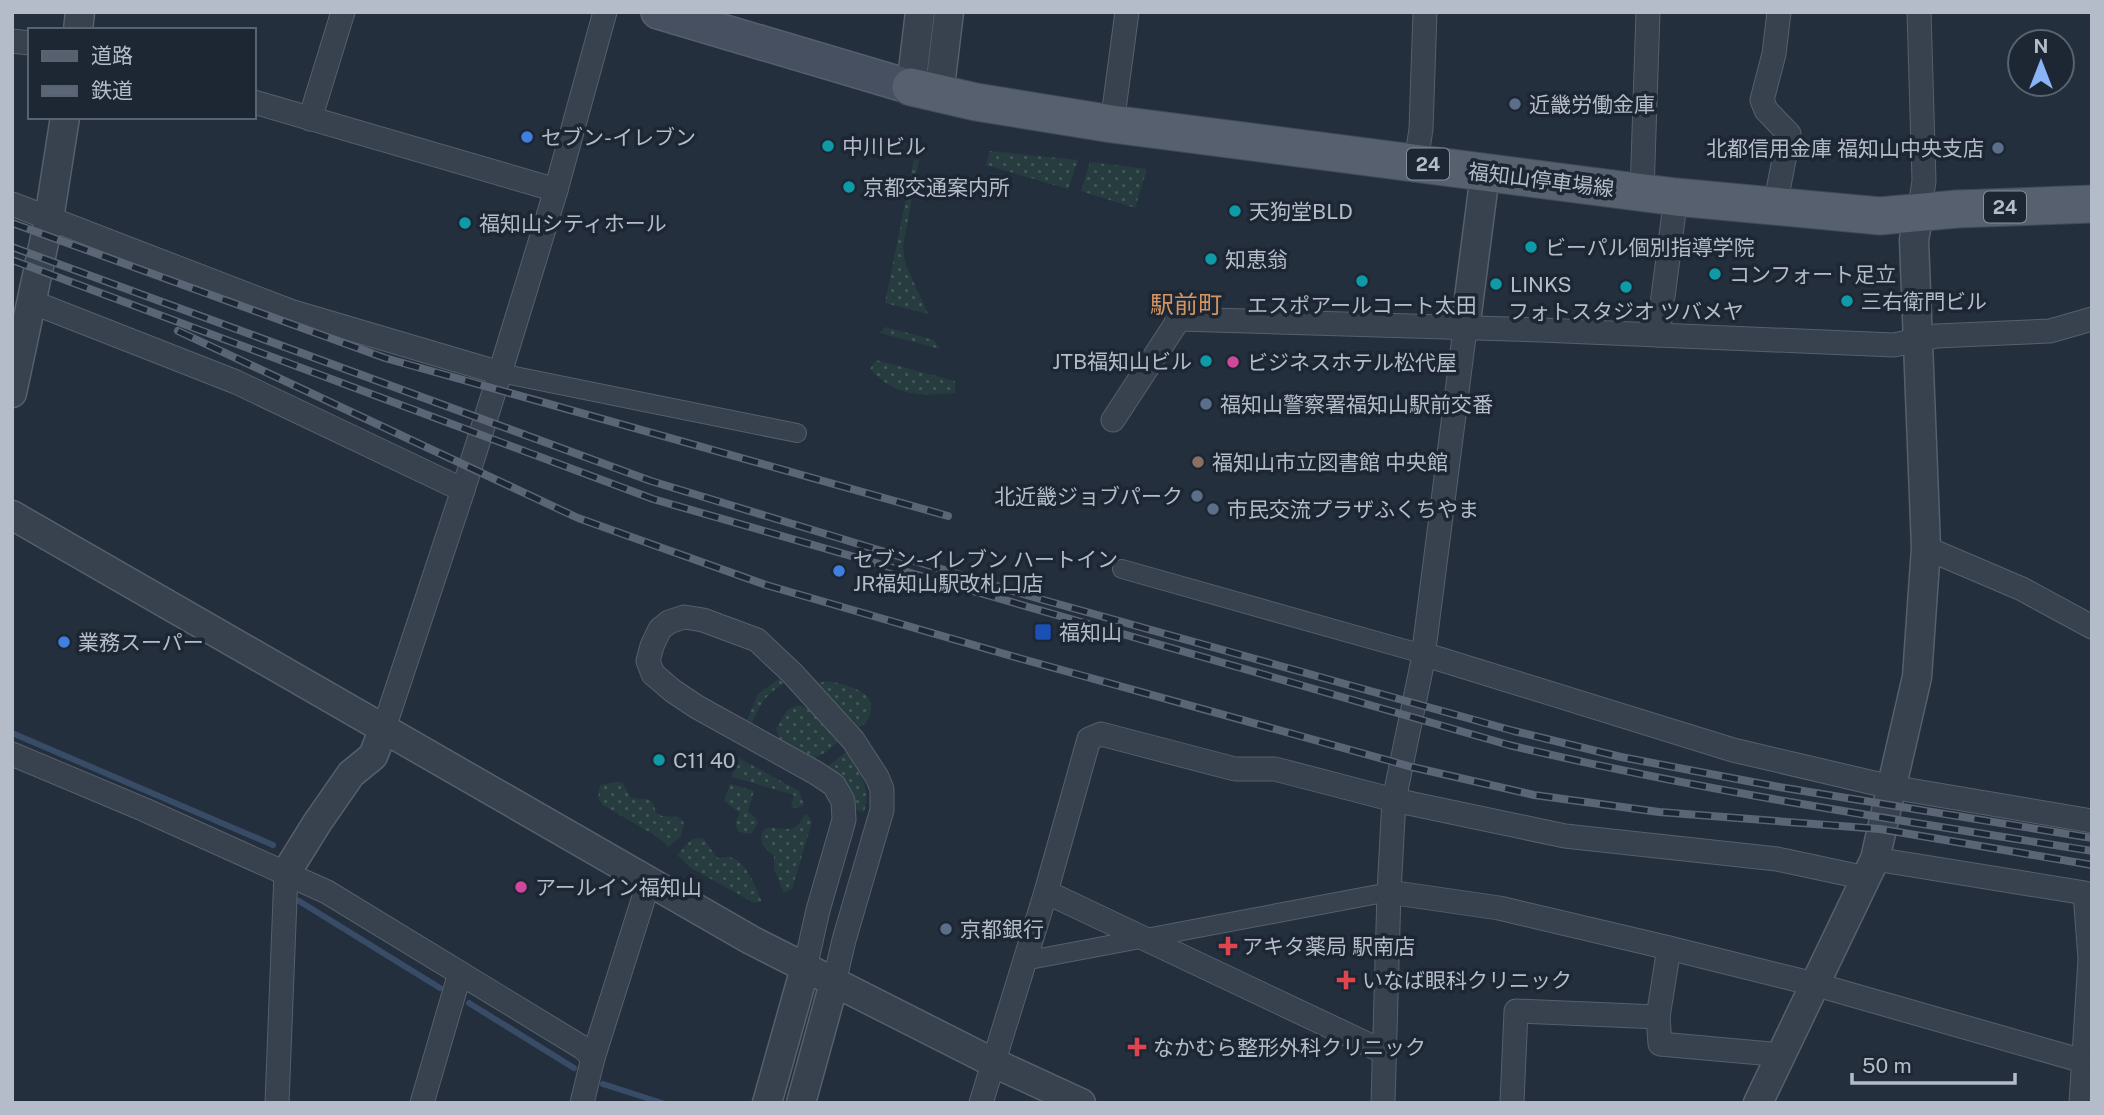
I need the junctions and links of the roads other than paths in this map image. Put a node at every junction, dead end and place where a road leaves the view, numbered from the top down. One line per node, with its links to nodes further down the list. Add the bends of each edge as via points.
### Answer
1 (343, 12): 15 (street)
2 (605, 12): 19 (street)
3 (658, 12): 11 (main road)
4 (920, 12): 12 (street)
5 (949, 12): 12 (street)
6 (1128, 12): 16 (street)
7 (1425, 12): 17 (street)
8 (1648, 12): 20 (street)
9 (1779, 12): 23 (street, via 1762,100 1789,134)
10 (1919, 12): 24 (street, via 1924,181)
11 (700, 18): 12 (main road)
12 (925, 91): 16 (main road, 福知山停車場線 / 24)
13 (256, 103): 15 (street)
14 (65, 119): 25 (street)
15 (310, 119): 19 (street)
16 (1112, 124): 17 (main road, 福知山停車場線 / 24)
17 (1416, 162): 18 (main road, 福知山停車場線 / 24)
18 (1485, 174): 20 (main road, 福知山停車場線 / 24); 28 (street)
19 (556, 190): 31 (street)
20 (1659, 195): 23 (main road, 福知山停車場線 / 24); 29 (street)
21 (12, 204): 25 (street)
22 (2092, 204): 24 (main road, 福知山停車場線 / 24)
23 (1775, 206): 24 (main road, 福知山停車場線 / 24, via 1881,216)
24 (1919, 213): 30 (street, via 1914,240)
25 (49, 219): 26 (street); 31 (street, via 290,311)
26 (32, 302): 32 (street); 35 (street, via 236,382)
27 (2092, 319): 30 (street, via 2050,331)
28 (1465, 329): 29 (street); 33 (street, via 1176,315); 40 (street)
29 (1658, 335): 30 (street, via 1894,345)
30 (1918, 341): 37 (street)
31 (500, 373): 34 (street); 35 (street)
32 (12, 393)
33 (1113, 420)
34 (797, 433)
35 (463, 490): 41 (street)
36 (12, 515): 41 (street)
37 (1926, 548): 39 (street, via 2022,589); 43 (street, via 1917,677)
38 (1122, 569): 40 (street)
39 (2092, 627)
40 (1423, 654): 43 (street, via 1733,750); 44 (street)
41 (384, 728): 47 (street, via 373,756 351,775); 48 (street)
42 (12, 754): 47 (street)
43 (1891, 788): 45 (street); 46 (street)
44 (1394, 800): 46 (street, via 1565,836); 49 (street, via 1275,769 1235,769 1101,734 1089,739); 50 (street)
45 (2092, 821)
46 (1870, 869): 53 (street, via 2085,893); 58 (street)
47 (286, 873): 56 (street, via 327,892); 66 (street)
48 (649, 881): 55 (street); 63 (street)
49 (1046, 892): 51 (street); 54 (street)
50 (1389, 892): 51 (street); 52 (street, via 1499,908); 61 (street)
51 (1144, 938): 54 (street); 61 (street)
52 (1669, 948): 58 (street); 59 (street)
53 (2091, 959): 60 (street)
54 (1024, 961): 65 (street)
55 (805, 968): 57 (street); 57 (street, via 844,820 843,801 834,785 697,707 653,674 649,661 652,646 669,622 684,617 703,620 757,640 853,740 877,777 881,810); 69 (street)
56 (460, 973): 63 (street); 67 (street)
57 (834, 983): 65 (street); 70 (street)
58 (1814, 984): 62 (street); 64 (street)
59 (1658, 1017): 62 (street, via 1660,1044); 74 (street, via 1516,1011)
60 (2089, 1036): 64 (street)
61 (1384, 1052): 73 (street)
62 (1782, 1055): 75 (street)
63 (593, 1058): 68 (street)
64 (2083, 1060): 76 (street)
65 (992, 1062): 71 (street); 72 (street)
66 (277, 1103)
67 (422, 1103)
68 (582, 1103)
69 (767, 1103)
70 (801, 1103)
71 (981, 1103)
72 (1081, 1103)
73 (1383, 1103)
74 (1512, 1103)
75 (1758, 1103)
76 (2081, 1103)

